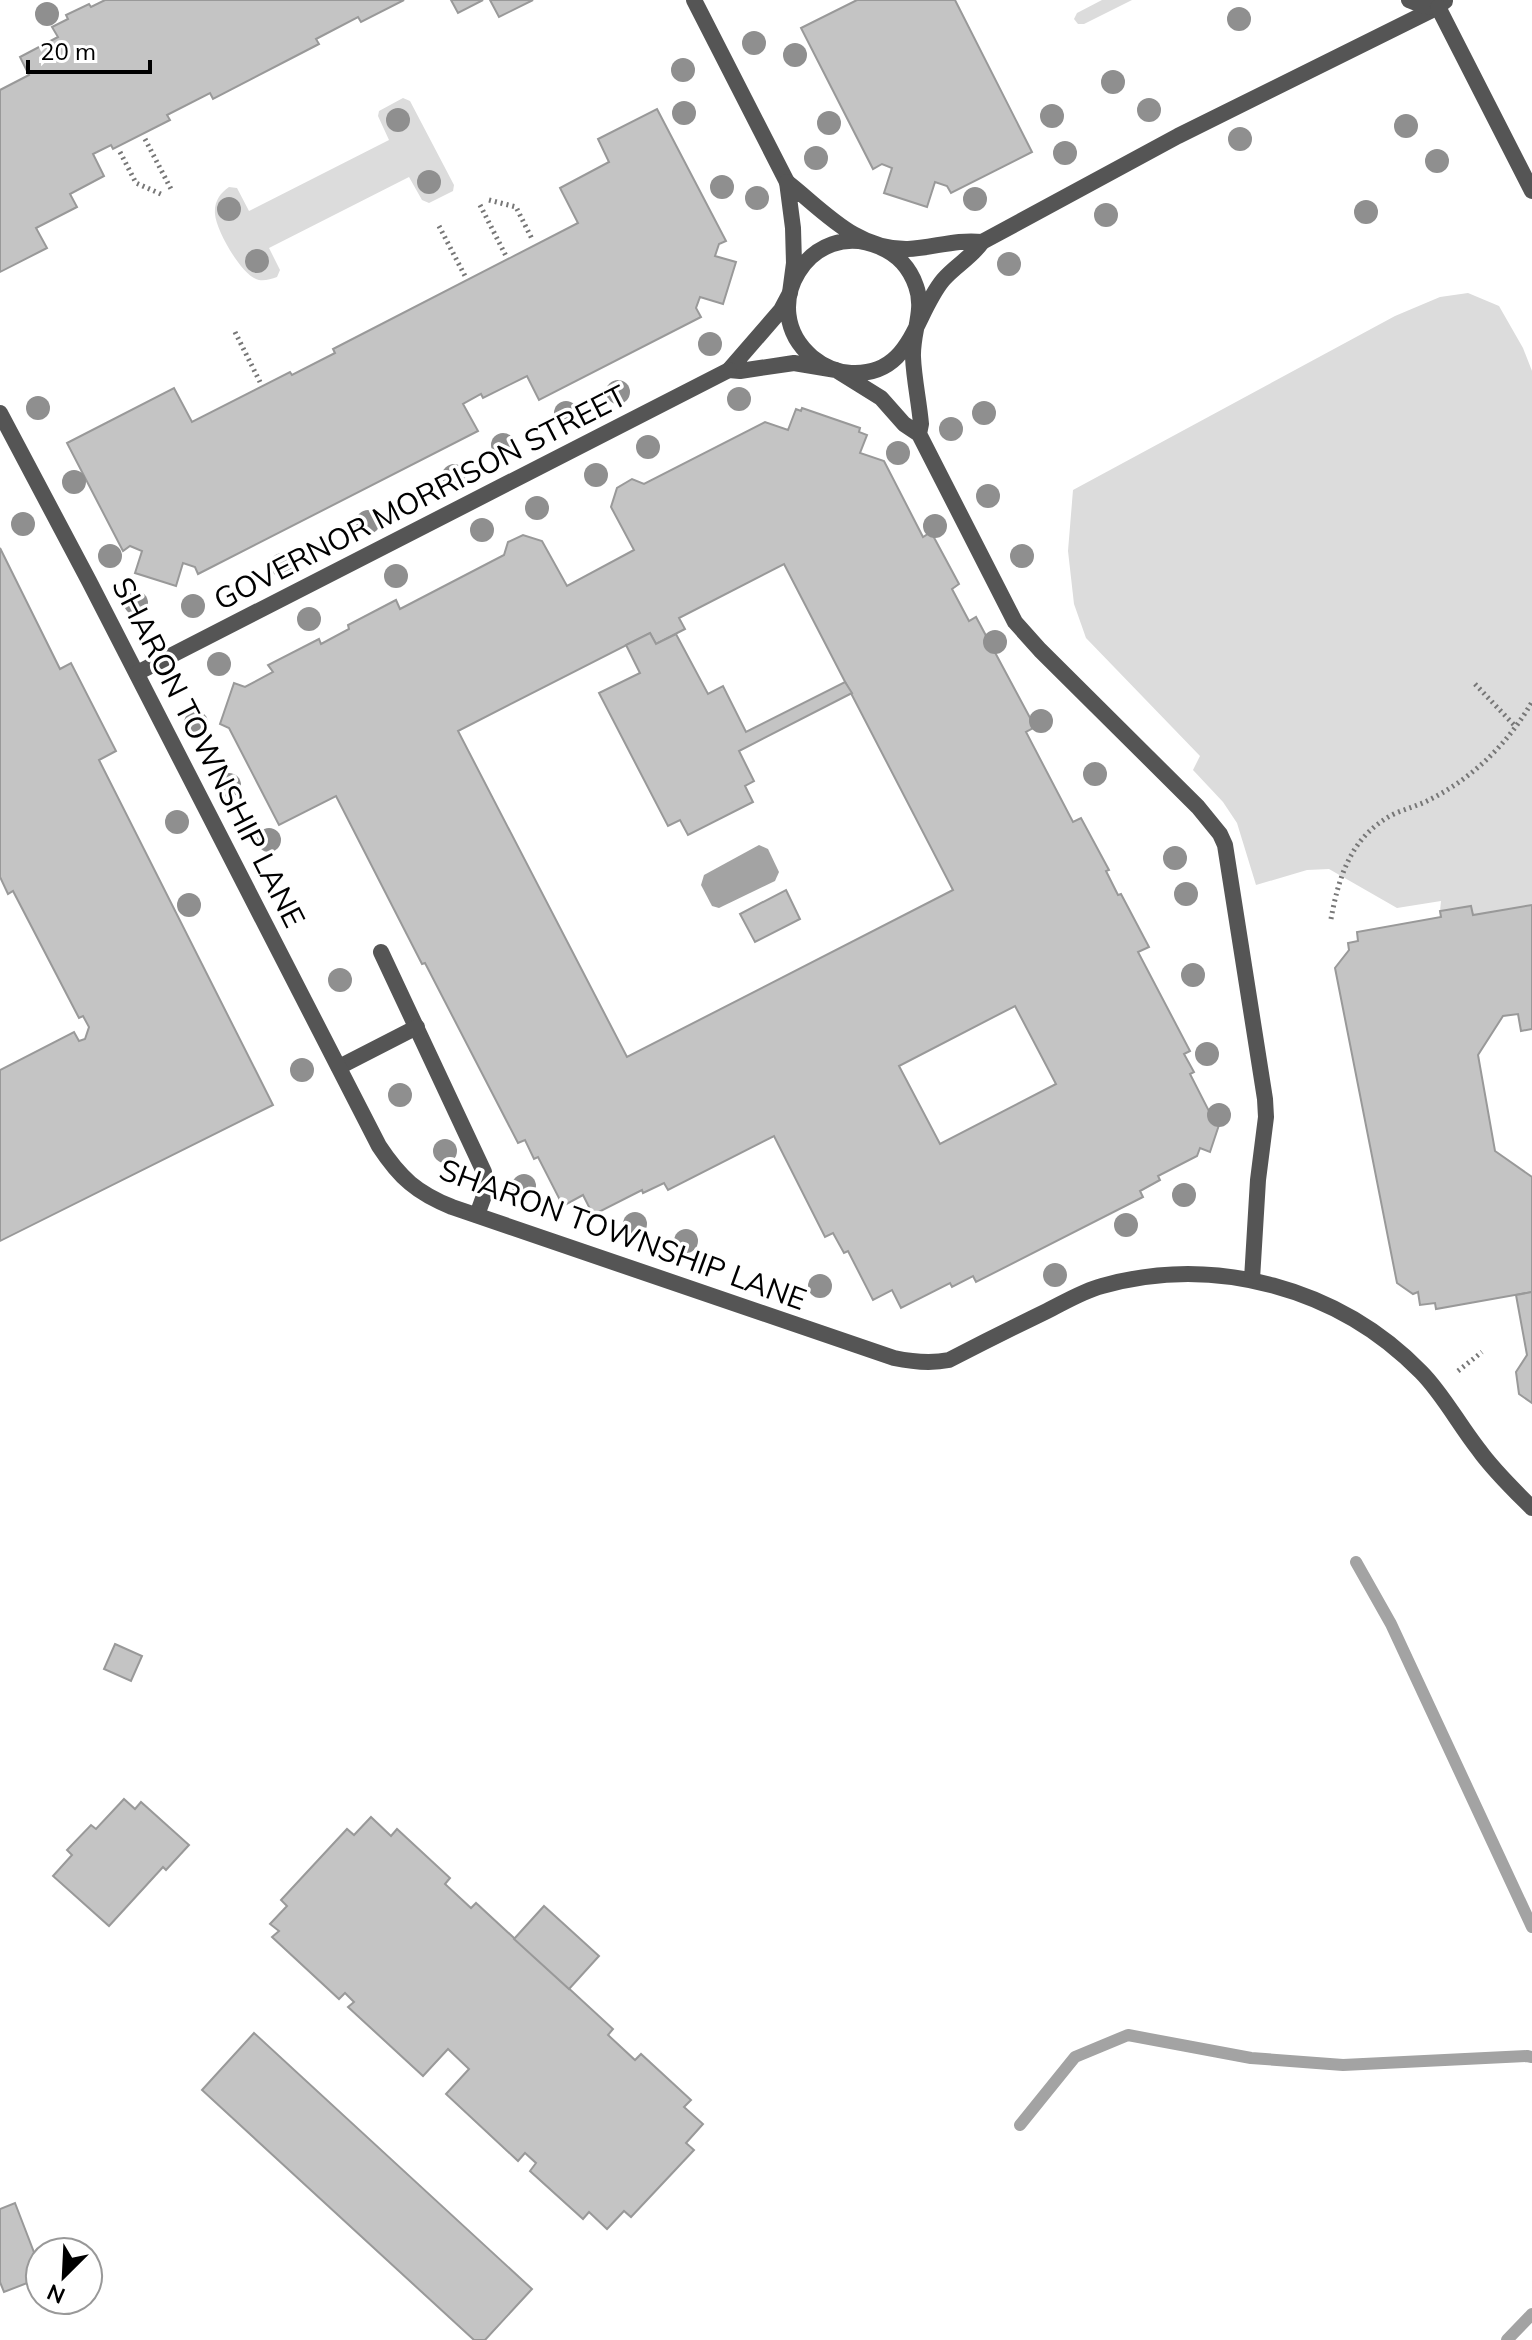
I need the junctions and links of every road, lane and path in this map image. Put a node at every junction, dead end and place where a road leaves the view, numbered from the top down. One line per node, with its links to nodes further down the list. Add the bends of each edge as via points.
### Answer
1 (694, 0): 6 (street)
2 (1409, 0): 3 (street)
3 (1442, 3): 8 (street); 14 (street, GOVERNOR MORRISON STREET)
4 (145, 139): 7 (path)
5 (120, 152): 9 (path, via 136,183)
6 (787, 182): 15 (street, via 830,220); 18 (street, via 794,263)
7 (172, 191)
8 (1532, 191)
9 (163, 195)
10 (489, 200): 13 (path, via 516,207)
11 (480, 205): 16 (path)
12 (439, 226): 17 (path)
13 (533, 241)
14 (982, 242): 15 (street, GOVERNOR MORRISON STREET, via 911,249); 19 (street, GOVERNOR MORRISON STREET, via 943,280)
15 (872, 243): 18 (street, GOVERNOR MORRISON STREET, via 847,241 816,252 799,270); 19 (street, via 894,254 910,273 920,304)
16 (506, 256)
17 (465, 276)
18 (790, 293): 21 (street, GOVERNOR MORRISON STREET); 22 (street, via 789,315 800,344)
19 (916, 328): 22 (street, GOVERNOR MORRISON STREET, via 888,363 859,372); 25 (street)
20 (235, 332): 23 (path)
21 (729, 370): 22 (street, GOVERNOR MORRISON STREET, via 794,363); 26 (street, GOVERNOR MORRISON STREET)
22 (836, 370): 25 (street, via 881,398)
23 (260, 382)
24 (0, 413): 26 (street, SHARON TOWNSHIP LANE)
25 (919, 434): 35 (street, via 1015,622 1198,807 1225,845 1265,1099)
26 (137, 673): 33 (street, SHARON TOWNSHIP LANE)
27 (1475, 684): 29 (path)
28 (1532, 702): 29 (path)
29 (1516, 727): 30 (path, via 1468,775 1431,800 1395,814 1364,838 1345,863)
30 (1331, 919)
31 (381, 952): 32 (street)
32 (417, 1027): 33 (street); 34 (street, via 484,1172 485,1193)
33 (339, 1067): 34 (street, SHARON TOWNSHIP LANE, via 379,1146 404,1179 431,1199)
34 (477, 1215): 35 (street, SHARON TOWNSHIP LANE, via 918,1363 949,1360 1101,1286 1191,1274)
35 (1252, 1279): 36 (street, SHARON TOWNSHIP LANE, via 1339,1311 1404,1356)
36 (1532, 1508)

